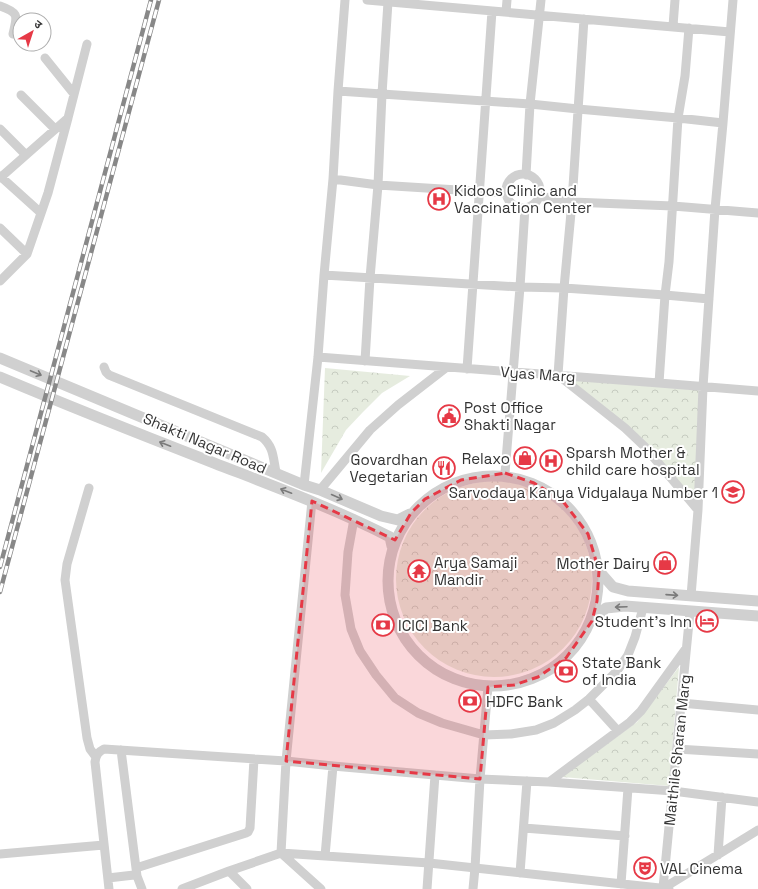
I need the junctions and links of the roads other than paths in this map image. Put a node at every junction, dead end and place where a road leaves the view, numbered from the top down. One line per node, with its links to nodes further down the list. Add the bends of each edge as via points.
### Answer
1 (345, 0): 19 (street)
2 (367, 0): 7 (street)
3 (506, 0): 11 (street)
4 (542, 0): 12 (street)
5 (675, 0): 14 (street)
6 (733, 0): 16 (street)
7 (388, 2): 9 (street); 21 (street)
8 (0, 6): 10 (street)
9 (492, 11): 11 (street); 23 (street)
10 (13, 12)
11 (506, 12): 12 (street)
12 (540, 15): 13 (street); 24 (street)
13 (584, 19): 14 (street); 25 (street)
14 (673, 26): 15 (street)
15 (689, 28): 16 (street); 27 (street)
16 (730, 32): 28 (street)
17 (87, 44): 20 (street)
18 (46, 58): 20 (street)
19 (338, 91): 21 (street); 34 (street)
20 (74, 94): 26 (street)
21 (382, 94): 23 (street); 35 (street)
22 (20, 95): 30 (street)
23 (485, 101): 24 (street); 36 (street)
24 (530, 104): 25 (street); 32 (street)
25 (578, 109): 27 (street); 39 (street)
26 (68, 118): 30 (street); 44 (street)
27 (678, 118): 28 (street); 40 (street)
28 (723, 123): 42 (street)
29 (0, 129): 31 (street)
30 (55, 129): 31 (street)
31 (26, 155): 33 (street)
32 (526, 175): 37 (street, via 514,177); 38 (street, via 536,180)
33 (0, 177): 44 (street)
34 (333, 179): 35 (street); 47 (street)
35 (378, 185): 36 (street); 48 (street)
36 (479, 192): 37 (street); 50 (street)
37 (506, 193): 41 (street, via 509,201 516,207)
38 (540, 196): 39 (street); 41 (street, via 534,205)
39 (572, 202): 40 (street); 52 (street)
40 (673, 206): 42 (street); 53 (street)
41 (525, 208): 51 (street)
42 (715, 209): 43 (street); 54 (street)
43 (758, 213)
44 (41, 214): 46 (street)
45 (0, 228): 46 (street)
46 (26, 254): 49 (street)
47 (324, 274): 48 (street); 55 (street)
48 (370, 278): 50 (street); 57 (street)
49 (0, 280)
50 (473, 283): 51 (street); 60 (street)
51 (520, 287): 52 (street); 61 (street)
52 (564, 288): 53 (street); 62 (street)
53 (665, 295): 54 (street); 64 (street)
54 (709, 299): 65 (street)
55 (318, 357): 57 (street, Vyas Marg); 69 (street)
56 (0, 358): 67 (street, Shakti Nagar Road, one-way to 67)
57 (365, 361): 59 (street, Vyas Marg)
58 (104, 367): 67 (street, via 109,375 262,437 272,448)
59 (447, 367): 60 (street, Vyas Marg); 71 (street, via 370,430)
60 (467, 369): 61 (street, Vyas Marg)
61 (513, 372): 62 (street, Vyas Marg); 68 (street)
62 (558, 375): 64 (street, Vyas Marg); 73 (street, via 644,446)
63 (0, 378): 72 (street, Shakti Nagar Road, one-way to 63)
64 (659, 383): 65 (street, Vyas Marg)
65 (703, 387): 66 (street, Vyas Marg); 73 (street)
66 (758, 392)
67 (276, 472): 69 (street, Shakti Nagar Road)
68 (505, 473): 74 (street, via 461,480 425,499); 77 (street, via 534,483 562,500 588,534)
69 (304, 484): 71 (street, Shakti Nagar Road)
70 (89, 488): 94 (street, via 67,564 65,580 87,738)
71 (320, 490): 74 (street, Shakti Nagar Road, one-way to 74, via 381,516 398,520)
72 (312, 501): 75 (street, Shakti Nagar Road); 96 (street)
73 (698, 510): 78 (street)
74 (411, 513): 76 (street)
75 (354, 519): 76 (street, Shakti Nagar Road, via 390,537); 90 (street, via 348,552 345,595 350,628 360,651 395,698 418,714)
76 (392, 546): 85 (street, via 388,566 388,599 401,633 424,661 456,680)
77 (599, 572): 78 (street, one-way to 78, via 613,587 628,591); 83 (street, via 597,601)
78 (691, 596): 79 (street)
79 (758, 601)
80 (643, 608): 81 (street); 83 (street, one-way to 83, via 606,608); 86 (street, via 628,655 617,671)
81 (690, 612): 82 (street); 84 (street, Maithile Sharan Marg)
82 (758, 616)
83 (592, 621): 85 (street, via 566,658 538,677 514,685)
84 (687, 648): 87 (street, Maithile Sharan Marg); 89 (street, via 641,711)
85 (488, 687): 90 (street)
86 (589, 699): 89 (street); 90 (street, via 554,723 536,730)
87 (681, 703): 88 (street); 91 (street, Maithile Sharan Marg)
88 (758, 710)
89 (618, 731): 101 (street)
90 (484, 735): 99 (street)
91 (677, 749): 93 (street); 103 (street, Maithile Sharan Marg)
92 (121, 750): 94 (street, via 104,749 98,752); 95 (street); 117 (street)
93 (758, 754)
94 (96, 757): 109 (street)
95 (254, 758): 96 (street); 117 (street, via 250,828 246,834)
96 (286, 761): 97 (street); 110 (street)
97 (333, 766): 98 (street); 113 (street)
98 (435, 775): 99 (street); 114 (street)
99 (480, 779): 100 (street); 115 (street)
100 (527, 781): 101 (street); 106 (street)
101 (549, 782): 102 (street)
102 (628, 788): 103 (street); 108 (street)
103 (673, 791): 104 (street); 128 (street, Maithile Sharan Marg)
104 (722, 797): 105 (street); 112 (street)
105 (758, 802)
106 (524, 828): 108 (street); 118 (street)
107 (758, 830): 112 (street)
108 (625, 836): 120 (street)
109 (104, 845): 111 (street); 119 (street)
110 (281, 853): 113 (street); 116 (street); 125 (street)
111 (0, 854)
112 (718, 855): 128 (street)
113 (325, 856): 114 (street)
114 (429, 864): 115 (street); 126 (street)
115 (475, 868): 118 (street); 127 (street)
116 (229, 871): 123 (street); 124 (street)
117 (137, 872): 119 (street, via 134,875); 122 (street)
118 (520, 873): 120 (street)
119 (108, 878): 121 (street)
120 (620, 884): 128 (street)
121 (109, 889)
122 (142, 889)
123 (182, 889)
124 (247, 889)
125 (321, 889)
126 (427, 889)
127 (473, 889)
128 (664, 889)

